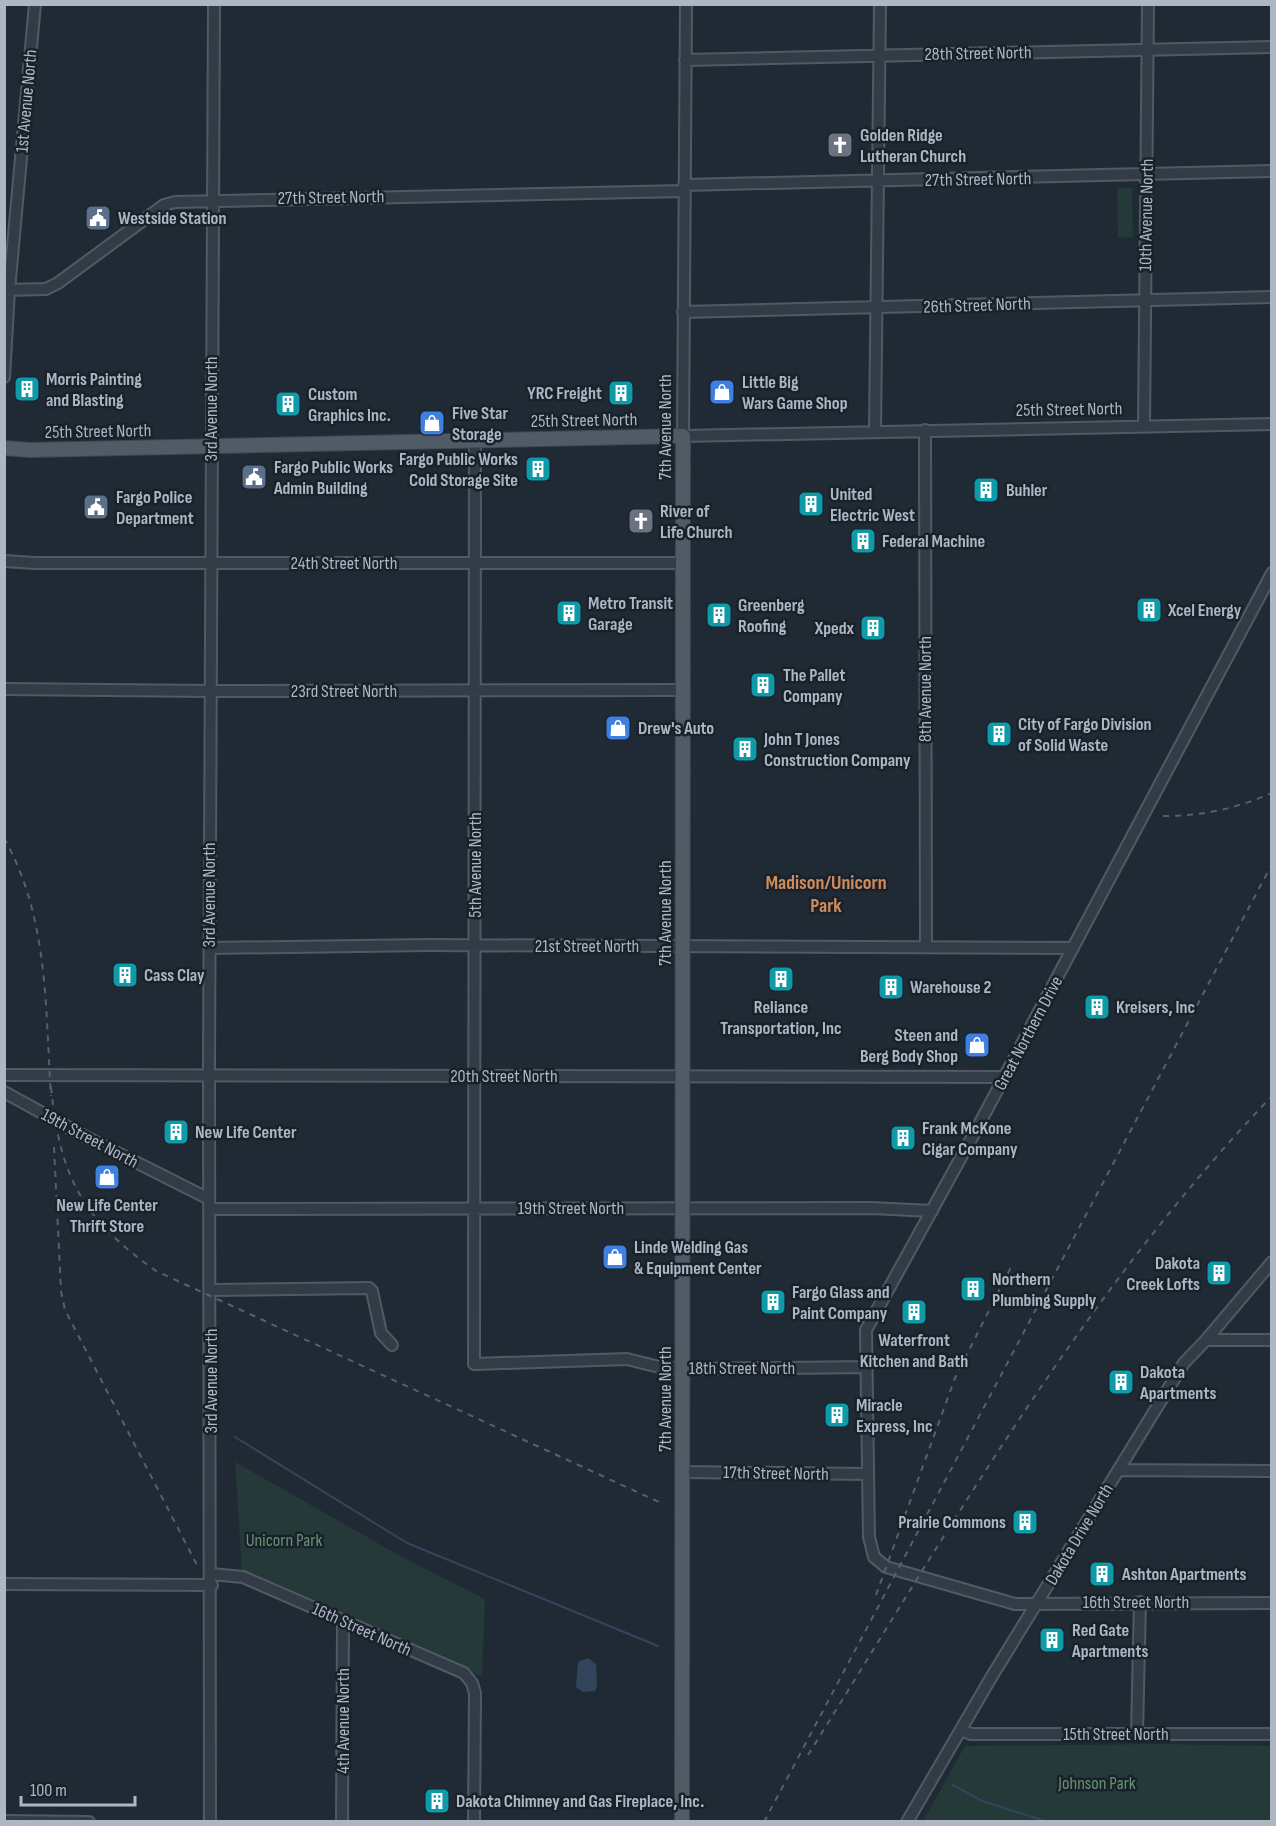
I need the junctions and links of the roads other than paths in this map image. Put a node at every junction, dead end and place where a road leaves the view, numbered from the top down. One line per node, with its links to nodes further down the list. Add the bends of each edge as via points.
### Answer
1 (35, 4): 15 (street, 1st Avenue North)
2 (214, 4): 14 (street, 3rd Avenue North)
3 (686, 4): 9 (street, 7th Avenue North)
4 (880, 4): 8 (street)
5 (1148, 4): 7 (street, 10th Avenue North)
6 (1272, 46): 7 (street, 28th Street North)
7 (1148, 49): 8 (street, 28th Street North); 11 (street, 10th Avenue North)
8 (880, 55): 9 (street, 28th Street North); 12 (street)
9 (685, 60): 13 (street, 7th Avenue North)
10 (1272, 171): 11 (street, 27th Street North)
11 (1146, 174): 12 (street, 27th Street North); 17 (street, 10th Avenue North)
12 (878, 181): 13 (street, 27th Street North); 18 (street)
13 (684, 188): 14 (street, 27th Street North); 19 (street, 7th Avenue North)
14 (212, 200): 15 (street, 27th Street North, via 164,205 46,289); 27 (street, 3rd Avenue North)
15 (7, 290): 20 (street, 1st Avenue North)
16 (1272, 297): 17 (street, 26th Street North)
17 (1145, 300): 18 (street, 26th Street North); 22 (street, 10th Avenue North)
18 (877, 308): 19 (street, 26th Street North); 24 (street)
19 (683, 312): 25 (street, 7th Avenue North)
20 (4, 377)
21 (1272, 424): 22 (street, 25th Street North)
22 (1143, 425): 23 (street, 25th Street North)
23 (925, 430): 24 (street, 25th Street North); 40 (street, 8th Avenue North)
24 (875, 431): 25 (street, 25th Street North)
25 (682, 436): 26 (main road, 25th Street North); 32 (main road, 7th Avenue North)
26 (475, 441): 27 (main road, 25th Street North); 31 (street, 5th Avenue North)
27 (211, 447): 28 (main road, 25th Street North); 30 (street, 3rd Avenue North)
28 (4, 448)
29 (4, 561): 30 (street, 24th Street North)
30 (210, 563): 31 (street, 24th Street North); 37 (street, 3rd Avenue North)
31 (475, 563): 32 (street, 24th Street North); 35 (street, 5th Avenue North)
32 (683, 563): 36 (main road, 7th Avenue North)
33 (1272, 573): 42 (street, Great Northern Drive)
34 (4, 688): 37 (street, 23rd Street North)
35 (475, 690): 36 (street, 23rd Street North); 37 (street, 23rd Street North); 38 (street, 5th Avenue North)
36 (683, 690): 39 (main road, 7th Avenue North)
37 (210, 691): 41 (street, 3rd Avenue North)
38 (475, 945): 39 (street, 21st Street North); 41 (street, 21st Street North); 45 (street, 5th Avenue North)
39 (683, 946): 40 (street, 21st Street North); 46 (main road, 7th Avenue North)
40 (926, 947): 42 (street, 21st Street North)
41 (209, 948): 44 (street, 3rd Avenue North)
42 (1072, 948): 47 (street, Great Northern Drive)
43 (4, 1076): 44 (street, 20th Street North)
44 (209, 1076): 45 (street, 20th Street North); 49 (street, 3rd Avenue North)
45 (475, 1076): 46 (street, 20th Street North); 50 (street, 5th Avenue North)
46 (683, 1076): 47 (street, 20th Street North); 51 (main road, 7th Avenue North)
47 (1004, 1077): 52 (street, Great Northern Drive)
48 (4, 1092): 49 (street, 19th Street North)
49 (209, 1204): 50 (street, 19th Street North); 54 (street, 3rd Avenue North)
50 (474, 1207): 51 (street, 19th Street North); 58 (street, 5th Avenue North)
51 (683, 1208): 52 (street, 19th Street North); 60 (main road, 7th Avenue North)
52 (932, 1211): 59 (street, Great Northern Drive, via 867,1330)
53 (1272, 1262): 55 (street, Dakota Drive North)
54 (211, 1290): 57 (street, via 369,1288 381,1334); 66 (street, 3rd Avenue North)
55 (1206, 1340): 56 (street); 61 (street, Dakota Drive North, via 1184,1364)
56 (1272, 1340)
57 (392, 1346)
58 (474, 1364): 60 (street, 18th Street North, via 627,1359)
59 (867, 1367): 60 (street, 18th Street North); 64 (street, Great Northern Drive)
60 (682, 1369): 62 (main road, 7th Avenue North)
61 (1118, 1470): 63 (street); 68 (street, Dakota Drive North)
62 (683, 1472): 64 (street, 17th Street North); 80 (main road, 7th Avenue North)
63 (1272, 1472)
64 (868, 1474): 65 (street, Great Northern Drive)
65 (871, 1549): 68 (street, 16th Street North, via 886,1567 918,1578 1015,1604)
66 (211, 1580): 67 (street, 16th Street North); 71 (street, 16th Street North, via 243,1577); 77 (street, 3rd Avenue North)
67 (4, 1584)
68 (1037, 1602): 69 (street, 16th Street North); 72 (street, Dakota Drive North)
69 (1140, 1602): 70 (street, 16th Street North); 73 (street)
70 (1272, 1603)
71 (343, 1620): 78 (street, 4th Avenue North); 79 (street, 16th Street North, via 464,1673 472,1683)
72 (962, 1730): 73 (street, 15th Street North, via 971,1734); 81 (street, Dakota Drive North)
73 (1137, 1734): 74 (street, 15th Street North)
74 (1272, 1734)
75 (4, 1821): 76 (street)
76 (89, 1821)
77 (210, 1821)
78 (342, 1821)
79 (474, 1821)
80 (682, 1821)
81 (907, 1821)

